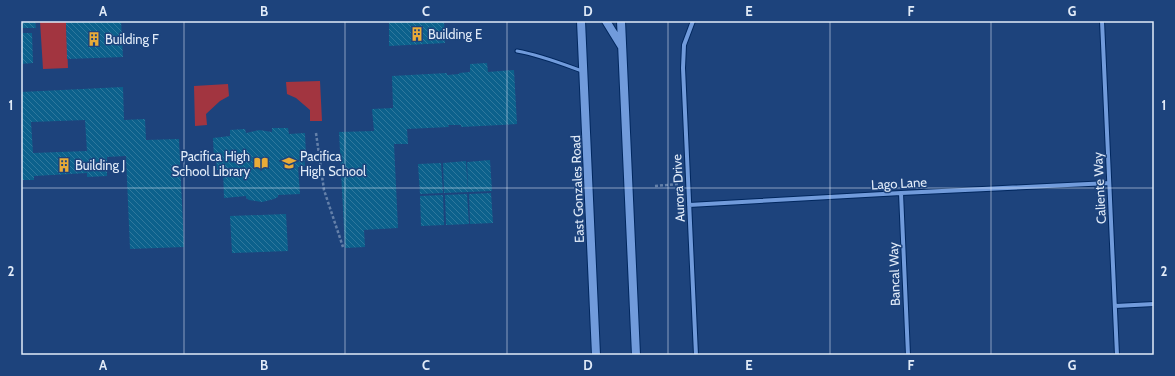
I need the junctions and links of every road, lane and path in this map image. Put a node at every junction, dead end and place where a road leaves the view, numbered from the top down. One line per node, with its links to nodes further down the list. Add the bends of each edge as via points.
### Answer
1 (581, 21): 8 (main road, East Gonzales Road)
2 (606, 21): 6 (main road)
3 (621, 21): 6 (main road)
4 (693, 21): 10 (street, Aurora Drive, via 684,45 683,60)
5 (1102, 21): 11 (street, Caliente Way)
6 (622, 48): 19 (main road)
7 (517, 51): 8 (lane, via 552,59)
8 (584, 72): 18 (main road, East Gonzales Road)
9 (316, 133): 15 (path, via 324,190)
10 (688, 184): 12 (path); 14 (street, Aurora Drive)
11 (1109, 184): 13 (street, Lago Lane); 17 (street, Caliente Way)
12 (655, 186)
13 (901, 193): 14 (street, Lago Lane); 21 (street, Bancal Way)
14 (689, 205): 20 (street, Aurora Drive)
15 (343, 247)
16 (1154, 304): 17 (street)
17 (1115, 306): 22 (street, Caliente Way)
18 (596, 355)
19 (636, 355)
20 (696, 355)
21 (908, 355)
22 (1117, 355)

